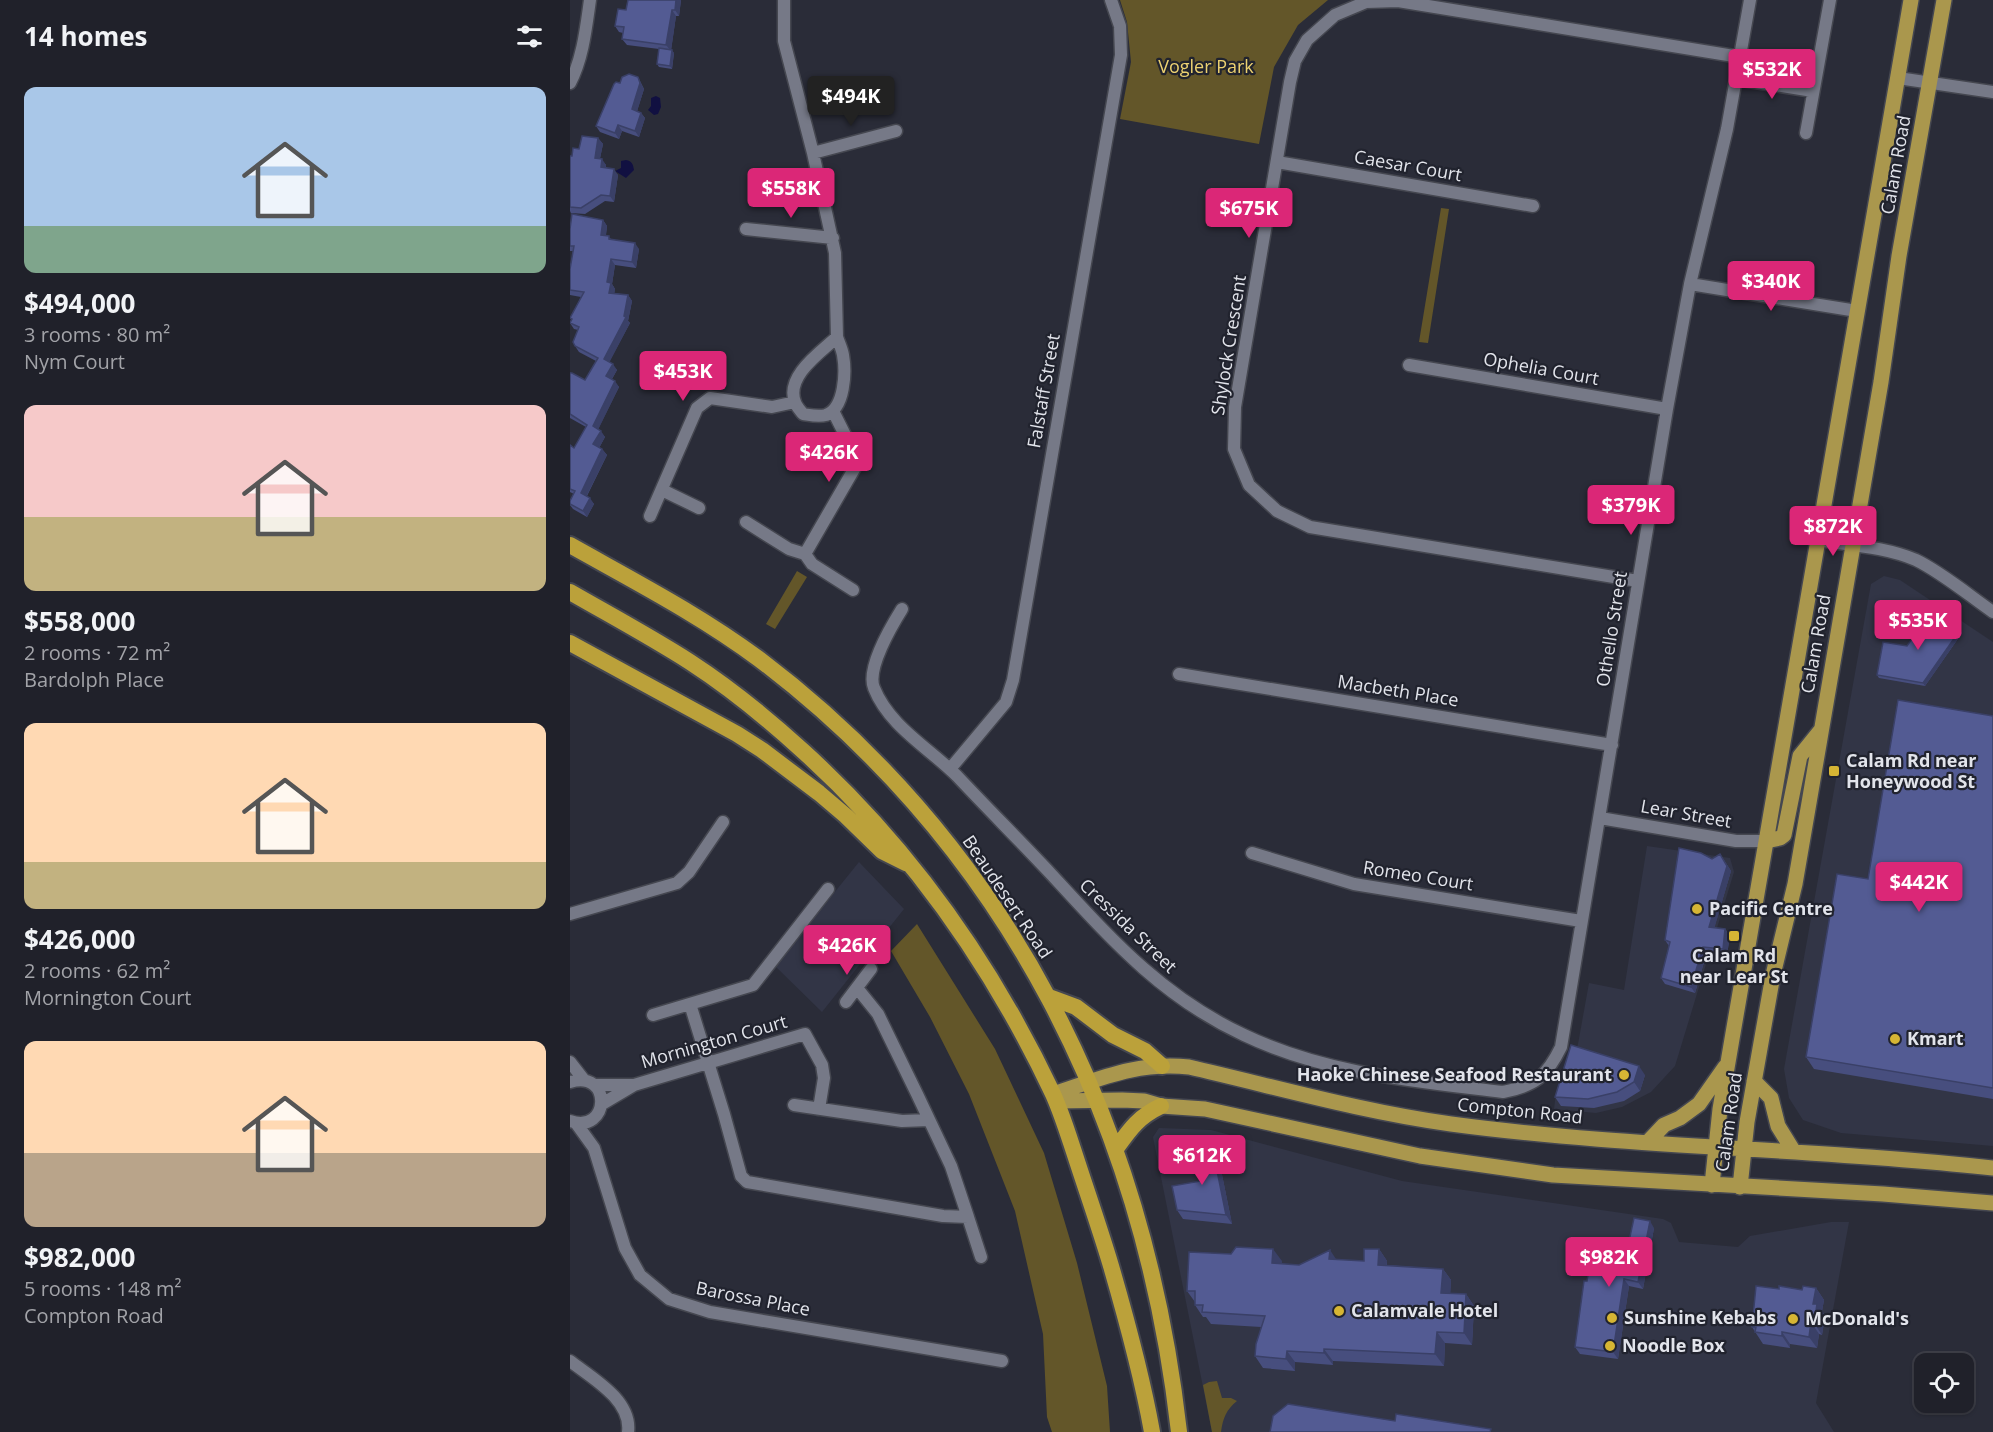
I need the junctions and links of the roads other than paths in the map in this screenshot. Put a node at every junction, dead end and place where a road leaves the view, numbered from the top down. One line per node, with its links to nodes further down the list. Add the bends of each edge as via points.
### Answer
1 (590, 0): 11 (street, via 585,36)
2 (784, 0): 17 (street, via 785,48)
3 (1112, 0): 46 (street, Falstaff Street, via 1120,26 1121,55 1012,680 1006,702)
4 (1749, 0): 8 (street, Othello Street)
5 (1830, 0): 13 (street)
6 (1911, 0): 9 (main road, Calam Road)
7 (1944, 0): 12 (main road, Calam Road)
8 (1740, 57): 10 (street, Othello Street); 18 (street, Shylock Crescent, via 1398,1 1366,2 1335,15 1307,40 1295,61)
9 (1898, 78): 12 (street); 23 (main road, Calam Road)
10 (1736, 79): 13 (street); 22 (street, Othello Street)
11 (570, 83)
12 (1930, 83): 14 (street); 35 (main road, Calam Road)
13 (1813, 91): 16 (street)
14 (1993, 92)
15 (896, 131): 17 (street)
16 (1806, 133)
17 (813, 153): 21 (street)
18 (1277, 162): 19 (street, Caesar Court); 37 (street, Shylock Crescent, via 1235,407 1234,449 1249,485 1277,511 1310,527)
19 (1533, 206)
20 (746, 229): 21 (street)
21 (833, 238): 24 (street)
22 (1690, 284): 23 (street); 27 (street, Othello Street)
23 (1857, 311): 33 (main road, Calam Road)
24 (837, 337): 26 (street, via 796,380); 28 (street, via 844,377 843,393)
25 (1408, 364): 27 (street, Ophelia Court)
26 (795, 402): 28 (street, via 803,414 816,416); 29 (street, via 772,407 710,398 697,408)
27 (1667, 410): 37 (street, Othello Street)
28 (833, 411): 36 (street, via 857,464)
29 (662, 490): 30 (street); 31 (street)
30 (699, 507)
31 (650, 516)
32 (746, 522): 36 (street, via 789,549)
33 (1817, 540): 35 (street); 49 (main road, Calam Road)
34 (570, 545): 57 (highway, Beaudesert Road, via 714,628 758,658 836,723 914,801 951,846 1010,930)
35 (1853, 545): 41 (street, via 1920,562); 44 (main road, Calam Road)
36 (805, 554): 38 (street, via 812,564)
37 (1638, 581): 45 (street, Othello Street)
38 (853, 590)
39 (570, 592): 51 (highway, via 691,663 760,715 840,786)
40 (902, 609): 46 (street, Cressida Street, via 886,635 873,686 888,713)
41 (1993, 612)
42 (570, 643): 51 (highway, via 762,750 846,816 882,851)
43 (1179, 674): 45 (street, Macbeth Place)
44 (1821, 730): 49 (main road, via 1800,756 1784,835); 66 (main road, Calam Road, via 1797,875 1773,975)
45 (1612, 745): 47 (street, Othello Street)
46 (950, 769): 65 (street, Cressida Street, via 1150,976 1192,1007 1244,1035 1308,1061 1372,1076 1503,1092)
47 (1600, 818): 49 (street, Lear Street, via 1736,841); 54 (street, Othello Street)
48 (723, 822): 53 (street, via 677,883)
49 (1766, 841): 63 (main road, Calam Road)
50 (1252, 853): 54 (street, Romeo Court, via 1354,884)
51 (912, 866): 71 (highway, via 988,974)
52 (828, 889): 59 (street, via 753,985)
53 (570, 914)
54 (1581, 921): 65 (street, Othello Street, via 1561,1047 1551,1067)
55 (871, 969): 56 (street)
56 (857, 987): 58 (street); 77 (street, via 878,1014)
57 (1048, 998): 64 (highway, via 1076,1007); 68 (highway, Beaudesert Road)
58 (846, 1002)
59 (690, 1004): 60 (street); 62 (street)
60 (653, 1015)
61 (570, 1062): 69 (street)
62 (708, 1063): 70 (street, Mornington Court); 75 (street, Mornington Court, via 805,1034 822,1065); 89 (street, via 741,1176 747,1182)
63 (1728, 1064): 79 (main road, via 1699,1104 1664,1125); 80 (main road, Calam Road)
64 (1162, 1066): 68 (main road, Compton Road, via 1129,1069); 79 (main road, Compton Road, via 1189,1067 1450,1124)
65 (1537, 1081)
66 (1754, 1081): 82 (main road, Calam Road); 84 (main road, via 1771,1098 1778,1126)
67 (570, 1082): 69 (street, Mornington Court)
68 (1088, 1082): 71 (main road, Compton Road); 72 (highway, Beaudesert Road)
69 (589, 1083): 70 (street, Mornington Court); 76 (street, via 599,1090)
70 (634, 1085): 76 (street, Mornington Court)
71 (1054, 1098): 72 (main road); 94 (highway, via 1100,1228 1140,1372)
72 (1096, 1099): 74 (main road, via 1144,1101); 83 (highway, Beaudesert Road)
73 (794, 1105): 75 (street)
74 (1161, 1106): 83 (highway, via 1135,1122); 86 (main road, via 1228,1113 1382,1148 1495,1168)
75 (819, 1109): 77 (street, via 902,1121)
76 (599, 1110): 78 (street, Mornington Court, via 591,1121); 81 (street, Barossa Place)
77 (929, 1120): 89 (street, via 951,1166)
78 (573, 1122): 81 (street, Barossa Place)
79 (1647, 1143): 80 (main road, Compton Road)
80 (1716, 1147): 82 (main road, Compton Road); 86 (main road, Calam Road)
81 (594, 1148): 92 (street, Barossa Place, via 625,1248 640,1275 669,1299 710,1312)
82 (1744, 1149): 84 (main road, Compton Road); 87 (main road, Calam Road)
83 (1115, 1150): 95 (highway, Beaudesert Road, via 1151,1269)
84 (1794, 1152): 85 (main road, Compton Road)
85 (1993, 1168)
86 (1712, 1185): 87 (main road)
87 (1740, 1187): 88 (main road)
88 (1993, 1203)
89 (968, 1217): 90 (street)
90 (981, 1257)
91 (570, 1361): 93 (street, via 624,1408)
92 (1002, 1361)
93 (628, 1432)
94 (1152, 1432)
95 (1179, 1432)

